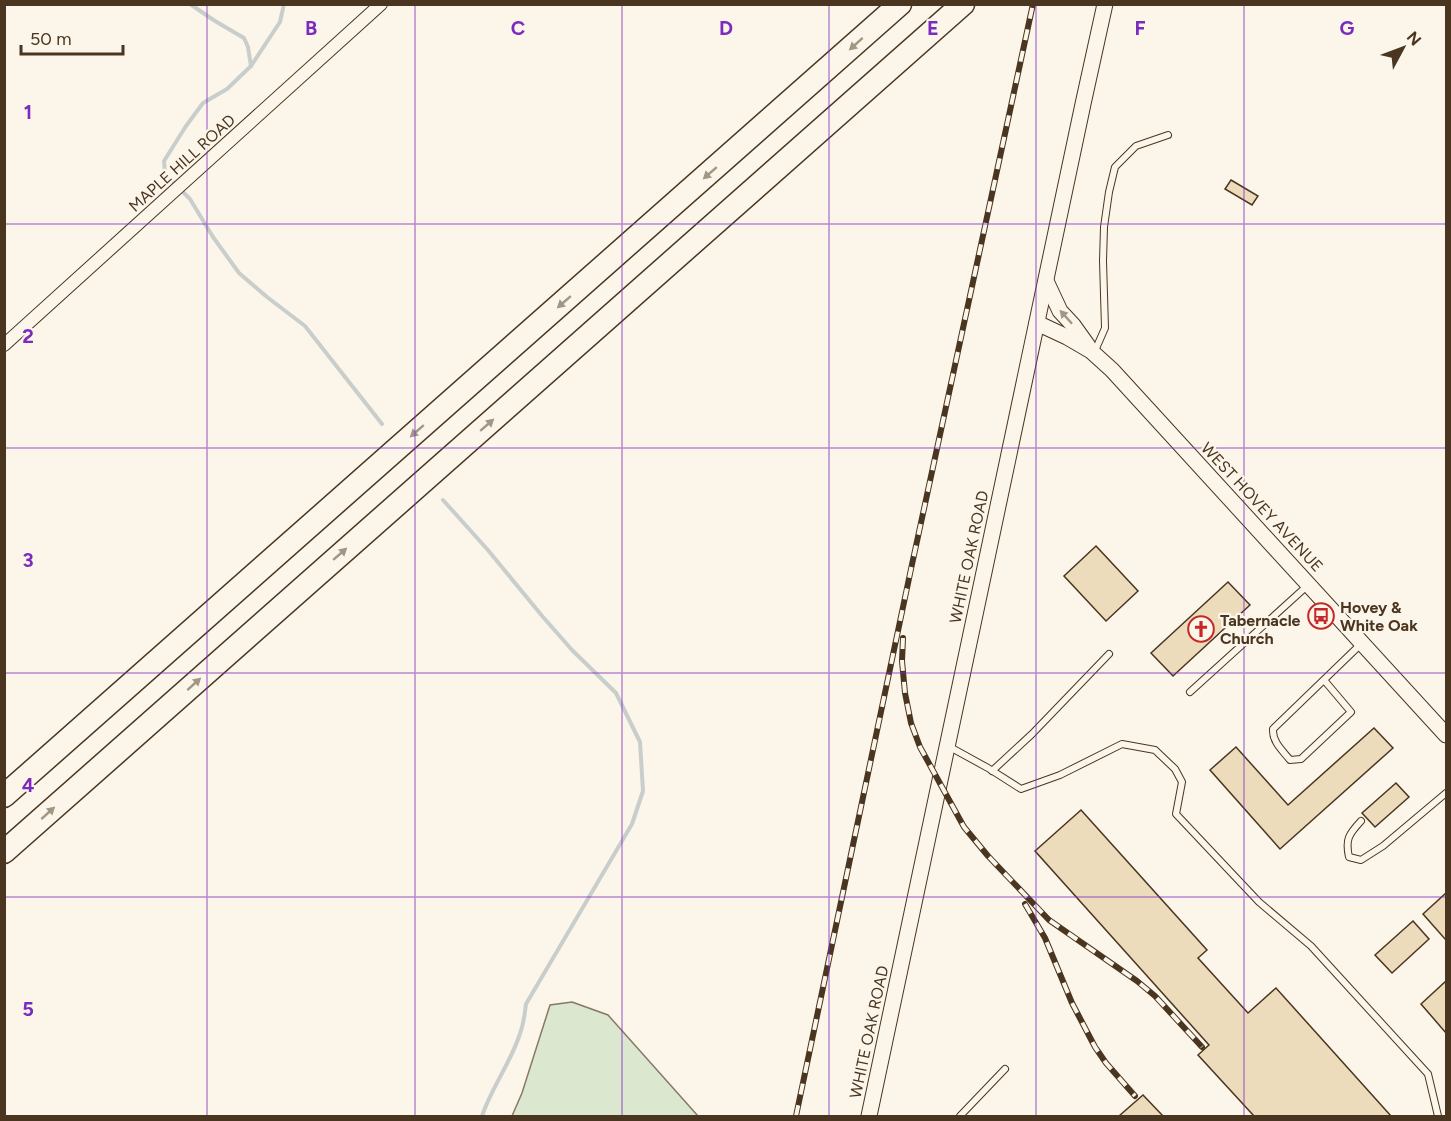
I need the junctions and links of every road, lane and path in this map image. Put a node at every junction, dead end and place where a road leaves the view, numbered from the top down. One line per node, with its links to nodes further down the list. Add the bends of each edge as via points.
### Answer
1 (381, 4): 8 (street, MAPLE HILL ROAD)
2 (900, 4): 19 (highway, one-way to 19)
3 (963, 4): 21 (highway, one-way to 3)
4 (1106, 4): 6 (street, WHITE OAK ROAD)
5 (1168, 135): 9 (lane, via 1136,146 1115,167 1104,227 1105,328)
6 (1046, 281): 7 (street, WHITE OAK ROAD); 9 (street, one-way to 6, via 1060,312)
7 (1037, 323): 9 (street, WEST HOVEY AVENUE); 16 (street, WHITE OAK ROAD)
8 (4, 345)
9 (1093, 352): 10 (street, WEST HOVEY AVENUE)
10 (1309, 584): 11 (street, WEST HOVEY AVENUE); 14 (lane)
11 (1363, 642): 13 (lane); 15 (street, WEST HOVEY AVENUE)
12 (1109, 654): 17 (lane)
13 (1324, 680): 13 (lane, via 1273,729 1277,744 1290,760 1301,759 1351,712)
14 (1190, 693)
15 (1446, 735)
16 (948, 746): 17 (lane); 23 (street, WHITE OAK ROAD)
17 (992, 771): 25 (lane, via 1021,789 1060,775 1122,744 1155,750 1175,769 1182,782 1176,814 1258,902 1311,946 1428,1074)
18 (1446, 793): 20 (lane, via 1361,860 1349,857 1347,850 1348,834)
19 (4, 796)
20 (1361, 821)
21 (4, 852)
22 (1005, 1069): 24 (lane)
23 (869, 1116)
24 (960, 1116)
25 (1438, 1116)

